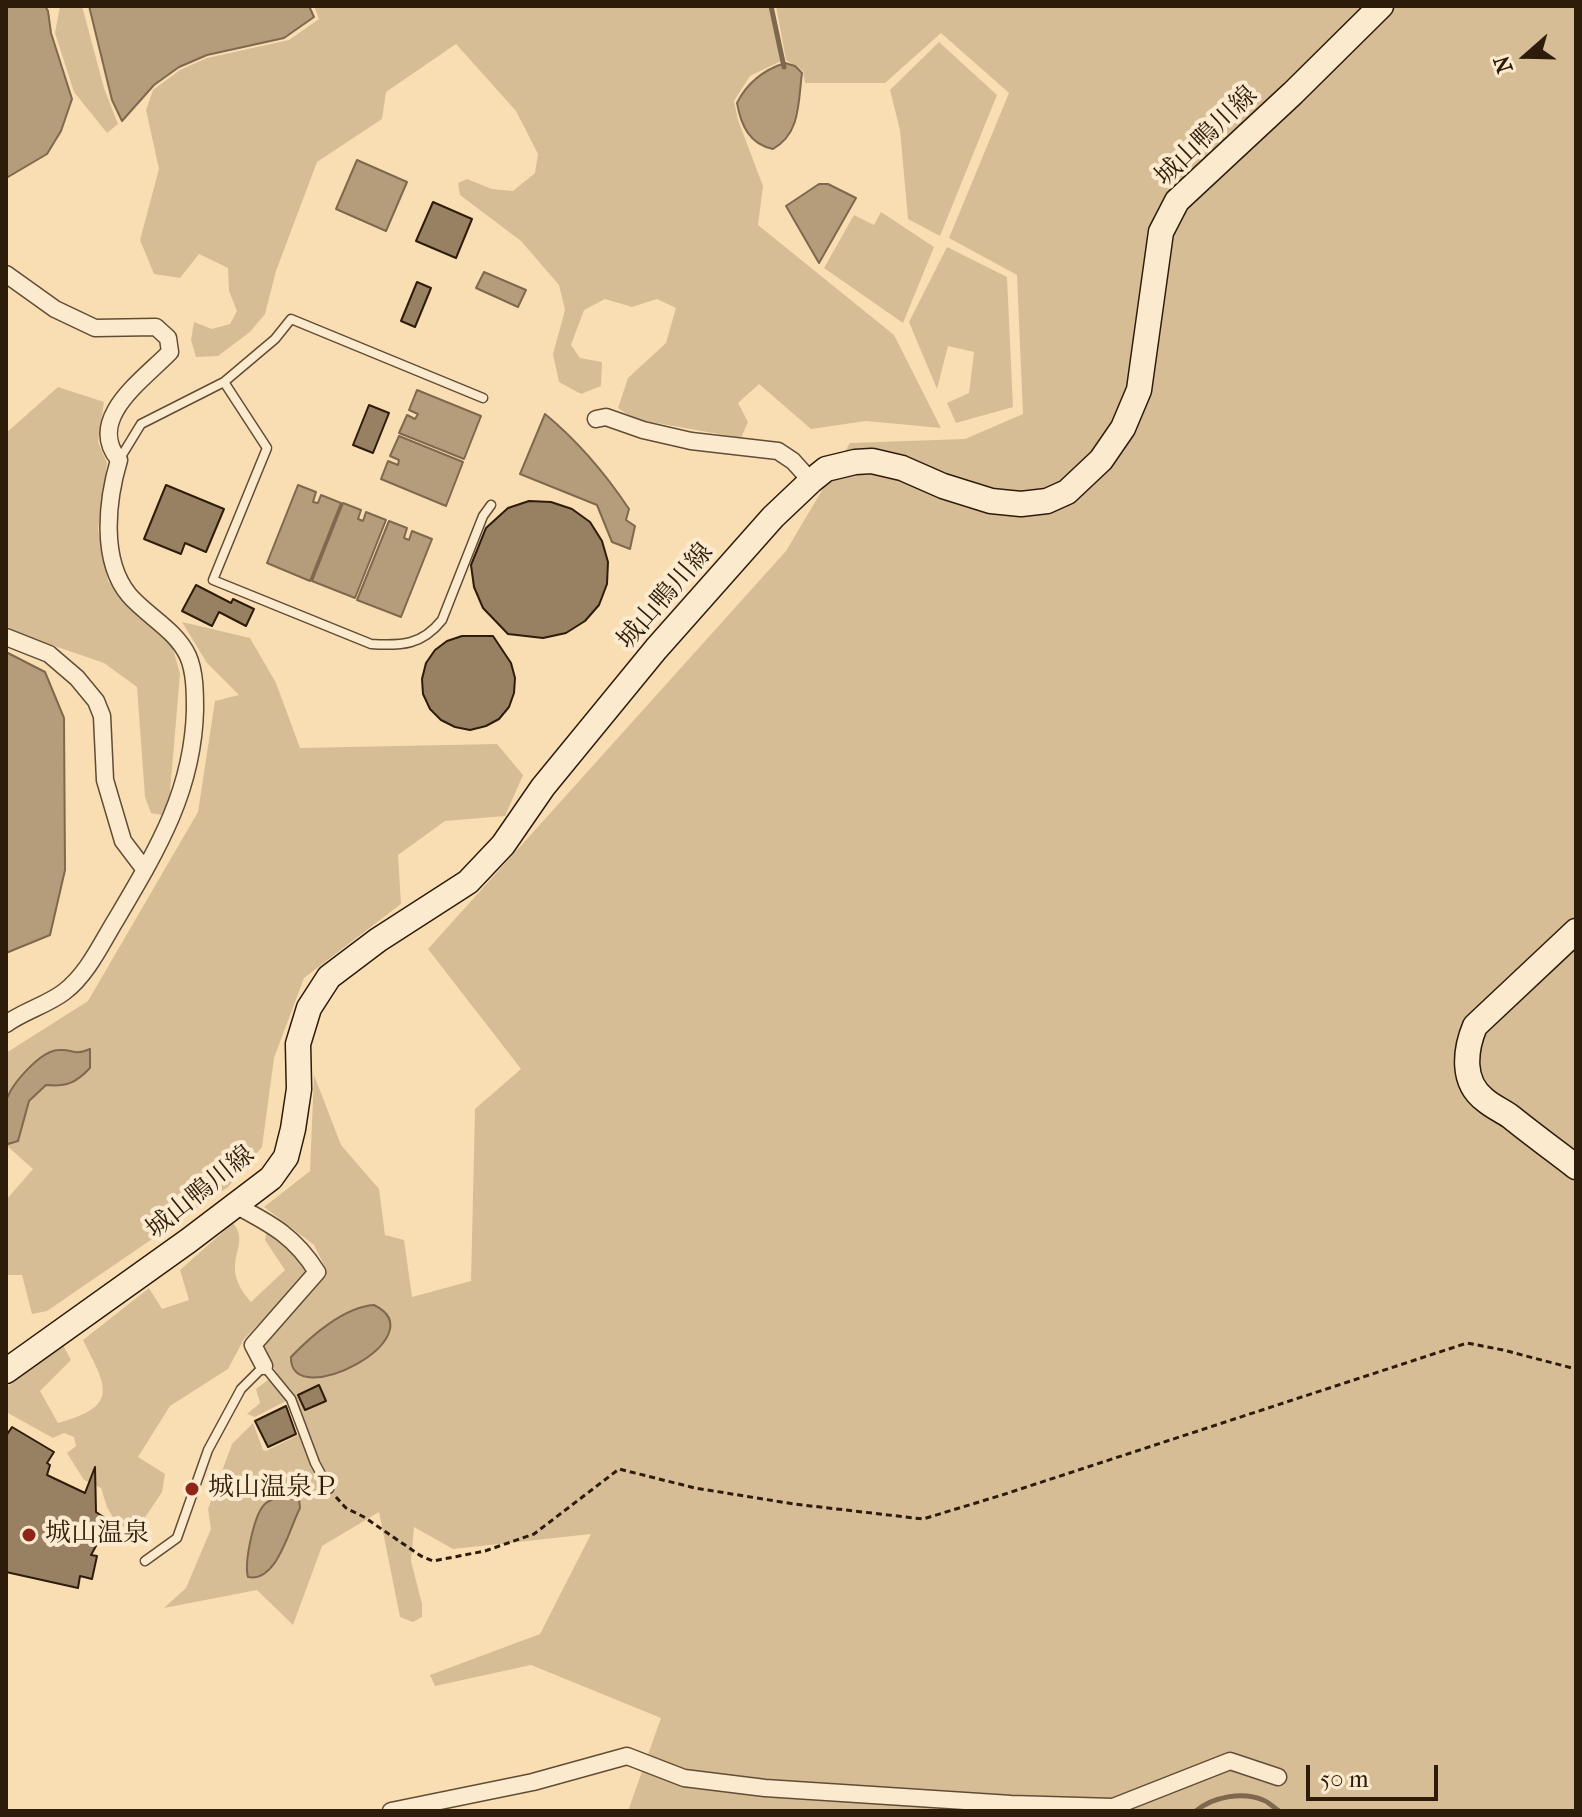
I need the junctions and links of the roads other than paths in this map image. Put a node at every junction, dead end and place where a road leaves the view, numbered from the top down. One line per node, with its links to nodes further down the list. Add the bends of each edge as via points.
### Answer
1 (1381, 6): 7 (main road, 城山鴨川線, via 1177,201 1161,232 1139,390 1123,428 1101,460 1067,492 1034,503 991,501 872,461 826,469)
2 (6, 274): 6 (street, via 55,309 95,328 156,327 168,338 170,352 114,410 108,447)
3 (224, 382): 4 (lane, via 291,319); 6 (lane, via 141,424); 8 (lane, via 267,448 213,580 371,644 419,640 442,620)
4 (483, 398)
5 (596, 419): 7 (street, via 606,417 691,441 778,451)
6 (119, 460): 10 (street, via 111,487 110,544 116,575 189,657 195,690 194,739 185,784)
7 (811, 481): 14 (main road, 城山鴨川線, via 656,649 543,787 503,845 468,882 329,977 309,1008 298,1044 299,1089 286,1157 271,1178)
8 (491, 505)
9 (6, 637): 10 (street, via 49,654 96,701 102,716 105,780 123,841)
10 (145, 870): 12 (street, via 90,963 65,992)
11 (1576, 931): 13 (main road, via 1475,1026 1466,1046 1467,1069 1484,1100)
12 (6, 1024)
13 (1576, 1167)
14 (237, 1206): 15 (street, via 302,1249 317,1272 253,1345); 16 (main road, 城山鴨川線)
15 (264, 1366): 17 (lane, via 291,1399); 18 (lane, via 241,1389 208,1450 177,1538)
16 (6, 1371)
17 (329, 1489)
18 (145, 1561)
19 (1278, 1777): 20 (street, via 1230,1761 1113,1807 765,1788 684,1778 627,1756)
20 (391, 1811)

